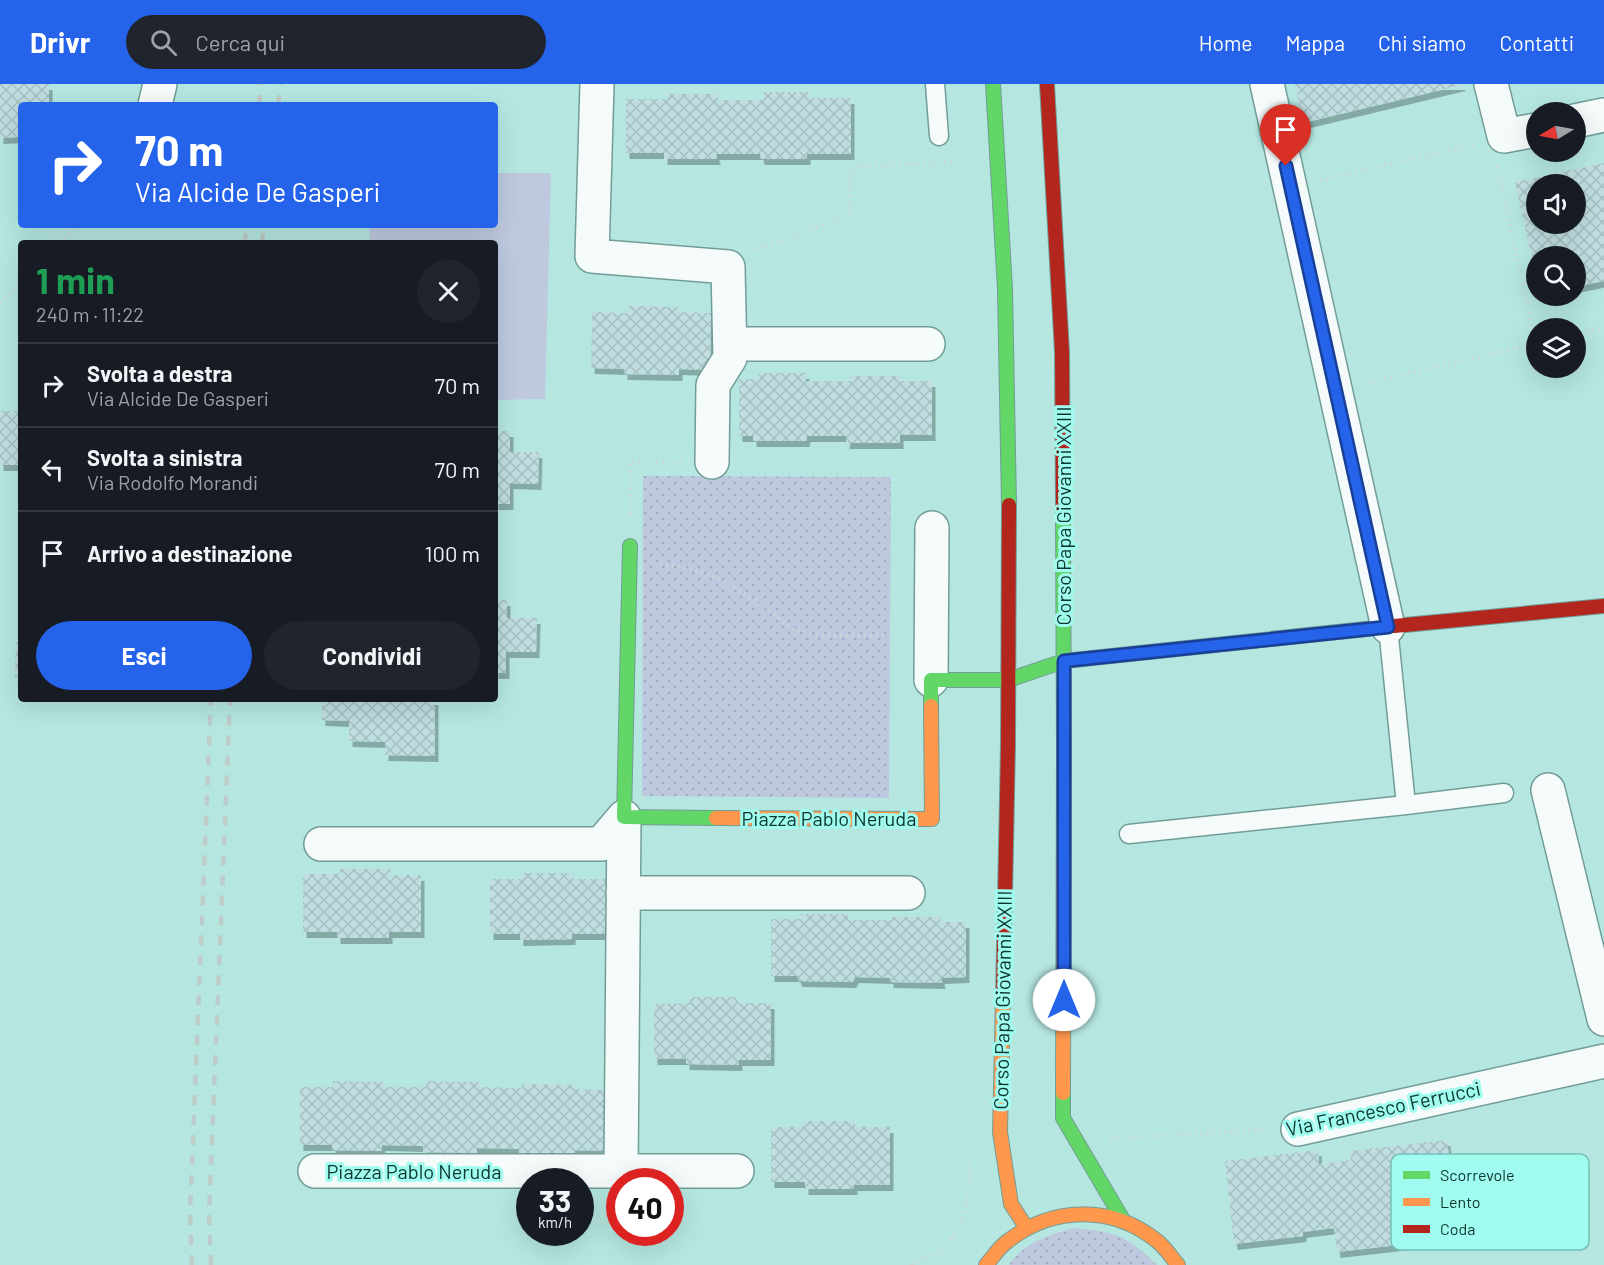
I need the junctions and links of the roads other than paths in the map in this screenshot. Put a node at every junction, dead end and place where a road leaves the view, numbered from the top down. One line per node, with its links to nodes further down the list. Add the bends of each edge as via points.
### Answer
1 (160, 84): 8 (street)
2 (597, 84): 13 (street, via 592,256 728,267)
3 (935, 84): 12 (lane)
4 (993, 84): 22 (street, Corso Papa Giovanni XXIII, via 1007,358)
5 (1047, 84): 20 (street, Corso Papa Giovanni XXIII, via 1062,352)
6 (1267, 84): 19 (street)
7 (1491, 84): 11 (street, via 1498,139)
8 (156, 102)
9 (1604, 116): 10 (street)
10 (1586, 120)
11 (1526, 132)
12 (939, 136)
13 (730, 344): 14 (street); 15 (street, via 730,358 713,385)
14 (928, 344)
15 (712, 462)
16 (932, 528): 21 (street, Piazza Pablo Neruda)
17 (630, 546): 26 (street)
18 (1604, 606): 19 (street)
19 (1388, 627): 20 (street); 25 (lane)
20 (1064, 661): 22 (street); 39 (street, Corso Papa Giovanni XXIII, via 1063,1118)
21 (931, 680): 22 (street); 26 (street, Piazza Pablo Neruda, via 932,819)
22 (1008, 680): 40 (street, Corso Papa Giovanni XXIII, via 1000,1132 1011,1204)
23 (1548, 790): 31 (street)
24 (1504, 793): 25 (lane)
25 (1406, 805): 27 (lane)
26 (624, 817): 28 (street, via 601,844); 29 (street)
27 (1129, 834)
28 (321, 844)
29 (623, 893): 30 (street); 34 (street)
30 (908, 893)
31 (1604, 1019)
32 (1604, 1061): 33 (street, Via Francesco Ferrucci)
33 (1298, 1129)
34 (621, 1168)
35 (315, 1171): 36 (street, Piazza Pablo Neruda)
36 (606, 1171)
37 (684, 1171): 38 (street, Piazza Pablo Neruda)
38 (737, 1171)
39 (1123, 1220): 40 (street, via 1097,1213 1070,1213); 42 (street, via 1148,1234)
40 (1026, 1227): 41 (street, via 1009,1239)
41 (986, 1265)
42 (1178, 1265)

